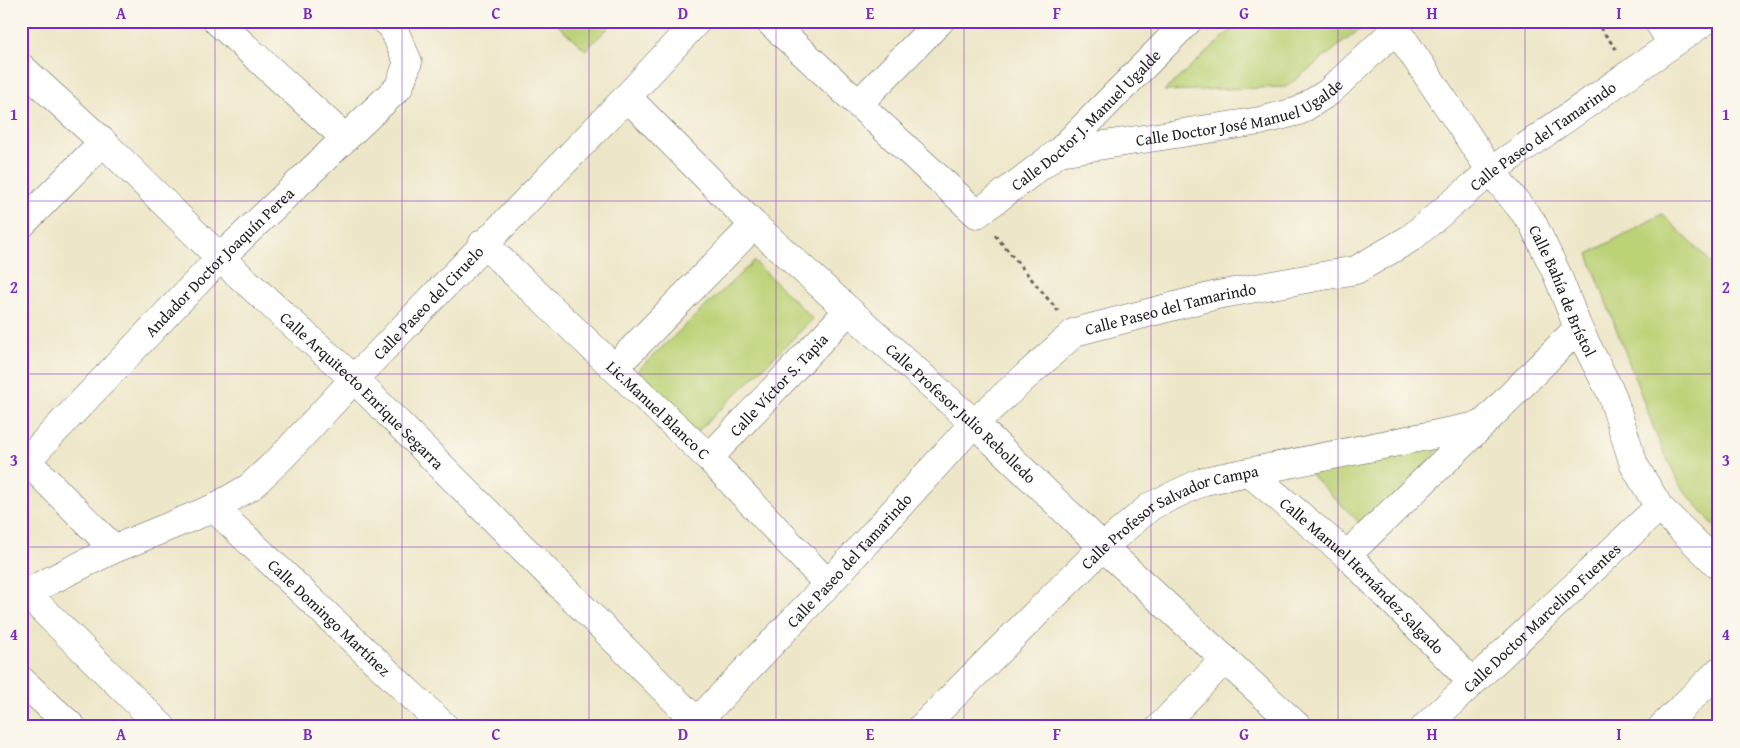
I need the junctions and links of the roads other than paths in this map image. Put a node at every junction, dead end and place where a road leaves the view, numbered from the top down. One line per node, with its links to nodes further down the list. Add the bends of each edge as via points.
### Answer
1 (217, 21): 14 (street)
2 (386, 21): 14 (street, Andador Doctor Joaquín Perea, via 392,26 408,62 399,87)
3 (697, 21): 12 (street, Calle Paseo del Ciruelo)
4 (769, 21): 13 (street)
5 (940, 21): 13 (street)
6 (1188, 21): 16 (street, Calle Doctor J. Manuel Ugalde)
7 (1658, 21): 10 (street)
8 (1705, 21): 10 (street, Calle Paseo del Tamarindo)
9 (1394, 25): 16 (street, Calle Doctor José Manuel Ugalde, via 1329,92 1299,111 1260,121); 17 (street, Calle Bahía de Brístol)
10 (1672, 44): 17 (street, Calle Paseo del Tamarindo)
11 (21, 67): 15 (street, Calle Arquitecto Enrique Segarra)
12 (627, 97): 19 (street, Calle Profesor Julio Rebolledo); 20 (street, Calle Paseo del Ciruelo)
13 (859, 103): 16 (street, Calle Doctor J. Manuel Ugalde, via 977,214)
14 (345, 138): 21 (street, Andador Doctor Joaquín Perea)
15 (103, 142): 18 (street); 21 (street, Calle Arquitecto Enrique Segarra)
16 (1059, 152)
17 (1490, 171): 23 (street, Calle Bahía de Brístol, via 1532,222 1558,274); 26 (street, Calle Paseo del Tamarindo, via 1411,238 1356,270 1217,295 1075,332)
18 (21, 225)
19 (754, 225): 22 (street, Calle Profesor Julio Rebolledo); 24 (street)
20 (483, 243): 24 (street, Lic.Manuel Blanco C); 25 (street, Calle Paseo del Ciruelo)
21 (220, 258): 25 (street, Calle Arquitecto Enrique Segarra); 28 (street, Andador Doctor Joaquín Perea)
22 (848, 311): 26 (street, Calle Profesor Julio Rebolledo); 29 (street, Calle Víctor S. Tapia)
23 (1578, 328): 27 (street); 31 (street, Calle Bahía de Brístol, via 1612,395 1634,465)
24 (615, 367): 29 (street, Lic.Manuel Blanco C)
25 (354, 379): 32 (street, Calle Paseo del Ciruelo, via 250,487); 43 (street, Calle Arquitecto Enrique Segarra)
26 (974, 423): 33 (street, Calle Profesor Julio Rebolledo); 37 (street, Calle Paseo del Tamarindo)
27 (1482, 425): 30 (street, Calle Profesor Salvador Campa); 35 (street)
28 (24, 457): 34 (street)
29 (709, 458): 37 (street, Lic.Manuel Blanco C)
30 (1250, 473): 33 (street, Calle Profesor Salvador Campa, via 1204,481 1150,506); 35 (street, Calle Manuel Hernández Salgado)
31 (1659, 507): 36 (street, Calle Bahía de Brístol); 42 (street, Calle Doctor Marcelino Fuentes)
32 (214, 508): 34 (street, Calle Paseo del Ciruelo); 46 (street, Calle Domingo Martínez)
33 (1103, 548): 39 (street, Calle Profesor Julio Rebolledo); 47 (street, Calle Profesor Salvador Campa)
34 (114, 549): 38 (street, Calle Paseo del Ciruelo)
35 (1348, 555): 42 (street, Calle Manuel Hernández Salgado)
36 (1719, 566)
37 (828, 584): 43 (street, Calle Paseo del Tamarindo)
38 (23, 592): 45 (street)
39 (1225, 659): 48 (street); 49 (street, Calle Profesor Julio Rebolledo)
40 (1719, 671): 51 (street)
41 (21, 680): 44 (street)
42 (1472, 682): 50 (street, Calle Doctor Marcelino Fuentes)
43 (694, 724)
44 (72, 727)
45 (162, 727)
46 (445, 727)
47 (922, 727)
48 (1160, 727)
49 (1298, 727)
50 (1425, 727)
51 (1662, 727)

